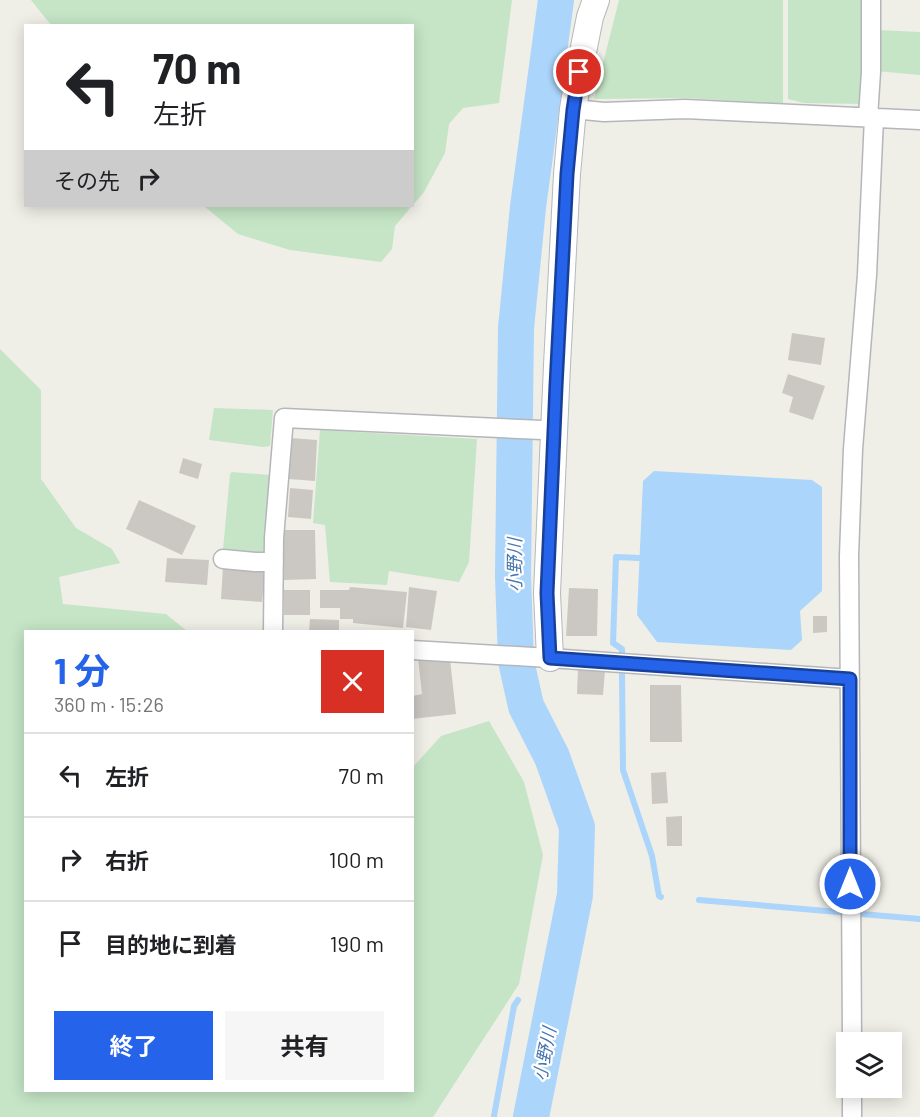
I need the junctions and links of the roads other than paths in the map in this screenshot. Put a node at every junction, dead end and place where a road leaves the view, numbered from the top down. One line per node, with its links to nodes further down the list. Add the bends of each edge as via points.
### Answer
1 (596, 0): 3 (street)
2 (871, 0): 4 (street)
3 (573, 110): 4 (street, via 686,109); 6 (street)
4 (871, 117): 5 (street); 12 (street, via 867,275 849,556)
5 (920, 120)
6 (548, 429): 8 (street, via 284,418); 11 (street)
7 (223, 559): 8 (street)
8 (274, 562): 9 (street)
9 (273, 630)
10 (414, 650): 11 (street)
11 (544, 658): 12 (street)
12 (850, 679): 13 (street)
13 (852, 1032)
14 (852, 1098): 15 (street)
15 (852, 1117)

